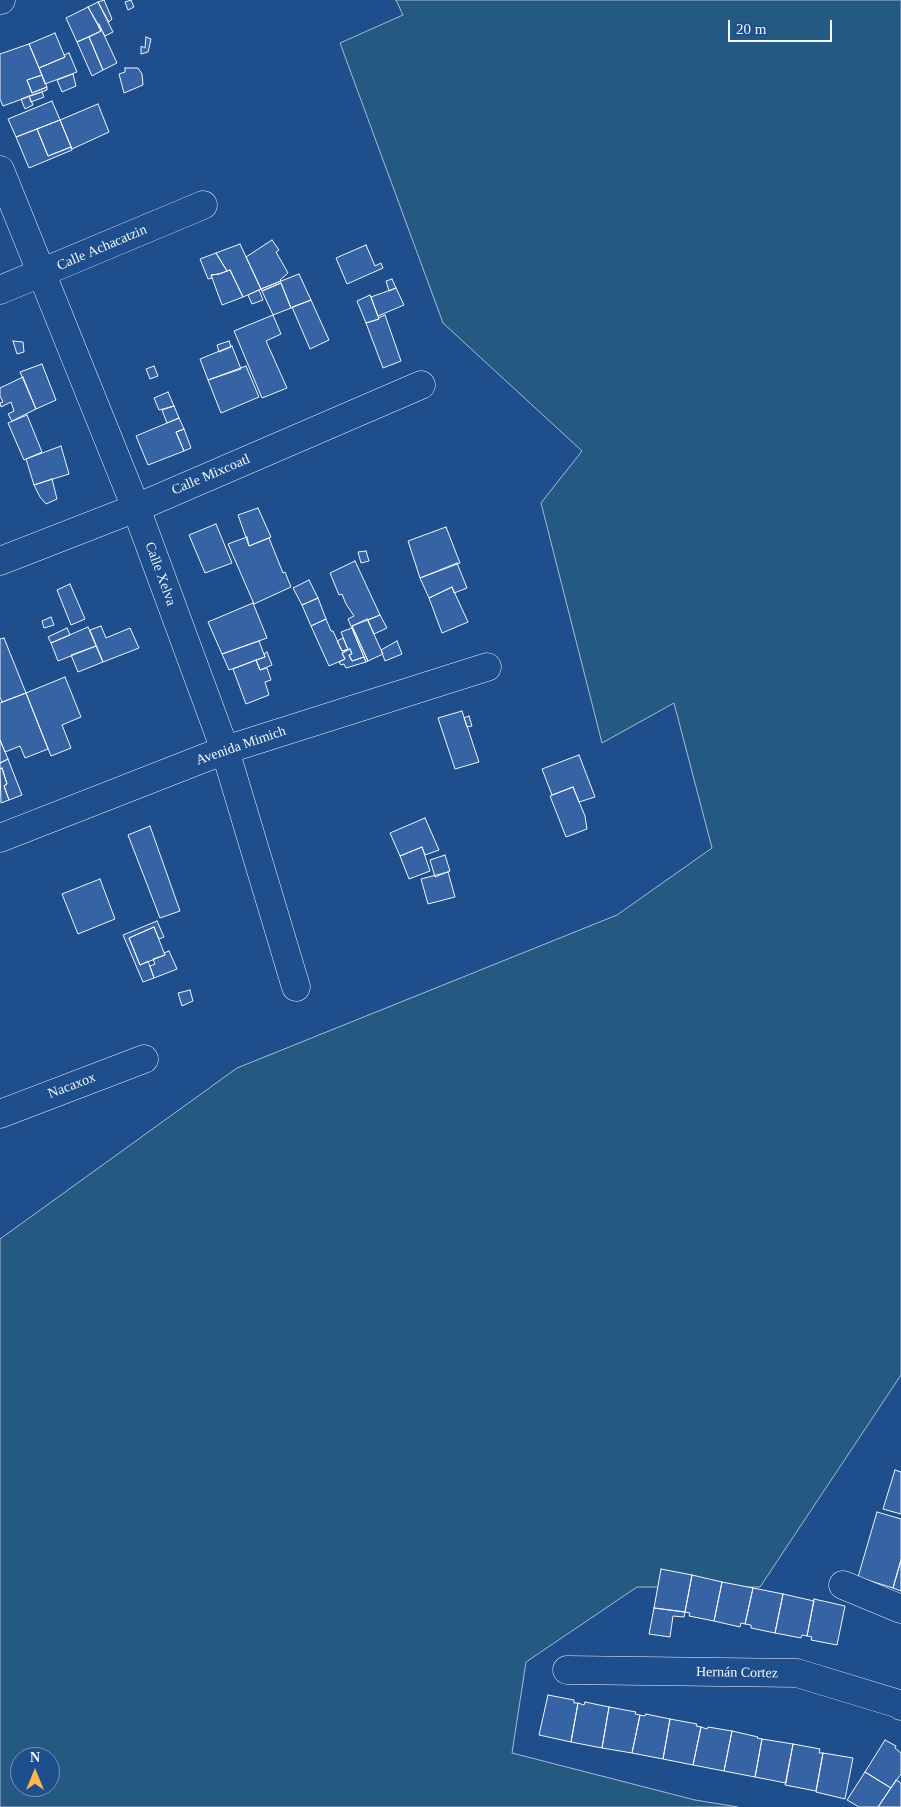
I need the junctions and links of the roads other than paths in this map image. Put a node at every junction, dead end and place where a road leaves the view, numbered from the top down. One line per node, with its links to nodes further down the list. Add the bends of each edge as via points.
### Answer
1 (0, 170): 3 (street, Calle Xelva)
2 (203, 205): 3 (street, Calle Achacatzin)
3 (42, 274): 4 (street, Calle Achacatzin); 6 (street, Calle Xelva)
4 (0, 290)
5 (421, 386): 6 (street, Calle Mixcoatl)
6 (136, 508): 7 (street, Calle Mixcoatl); 9 (street, Calle Xelva)
7 (0, 561)
8 (487, 667): 9 (street, Avenida Mimich)
9 (224, 750): 10 (street, Avenida Mimich); 11 (street, Calle Xelva)
10 (0, 838)
11 (296, 986)
12 (144, 1059): 13 (street, Nacaxox)
13 (0, 1114)
14 (843, 1585): 15 (street)
15 (901, 1609)
16 (567, 1670): 17 (street, Hernán Cortez, via 797,1673)
17 (901, 1706)

